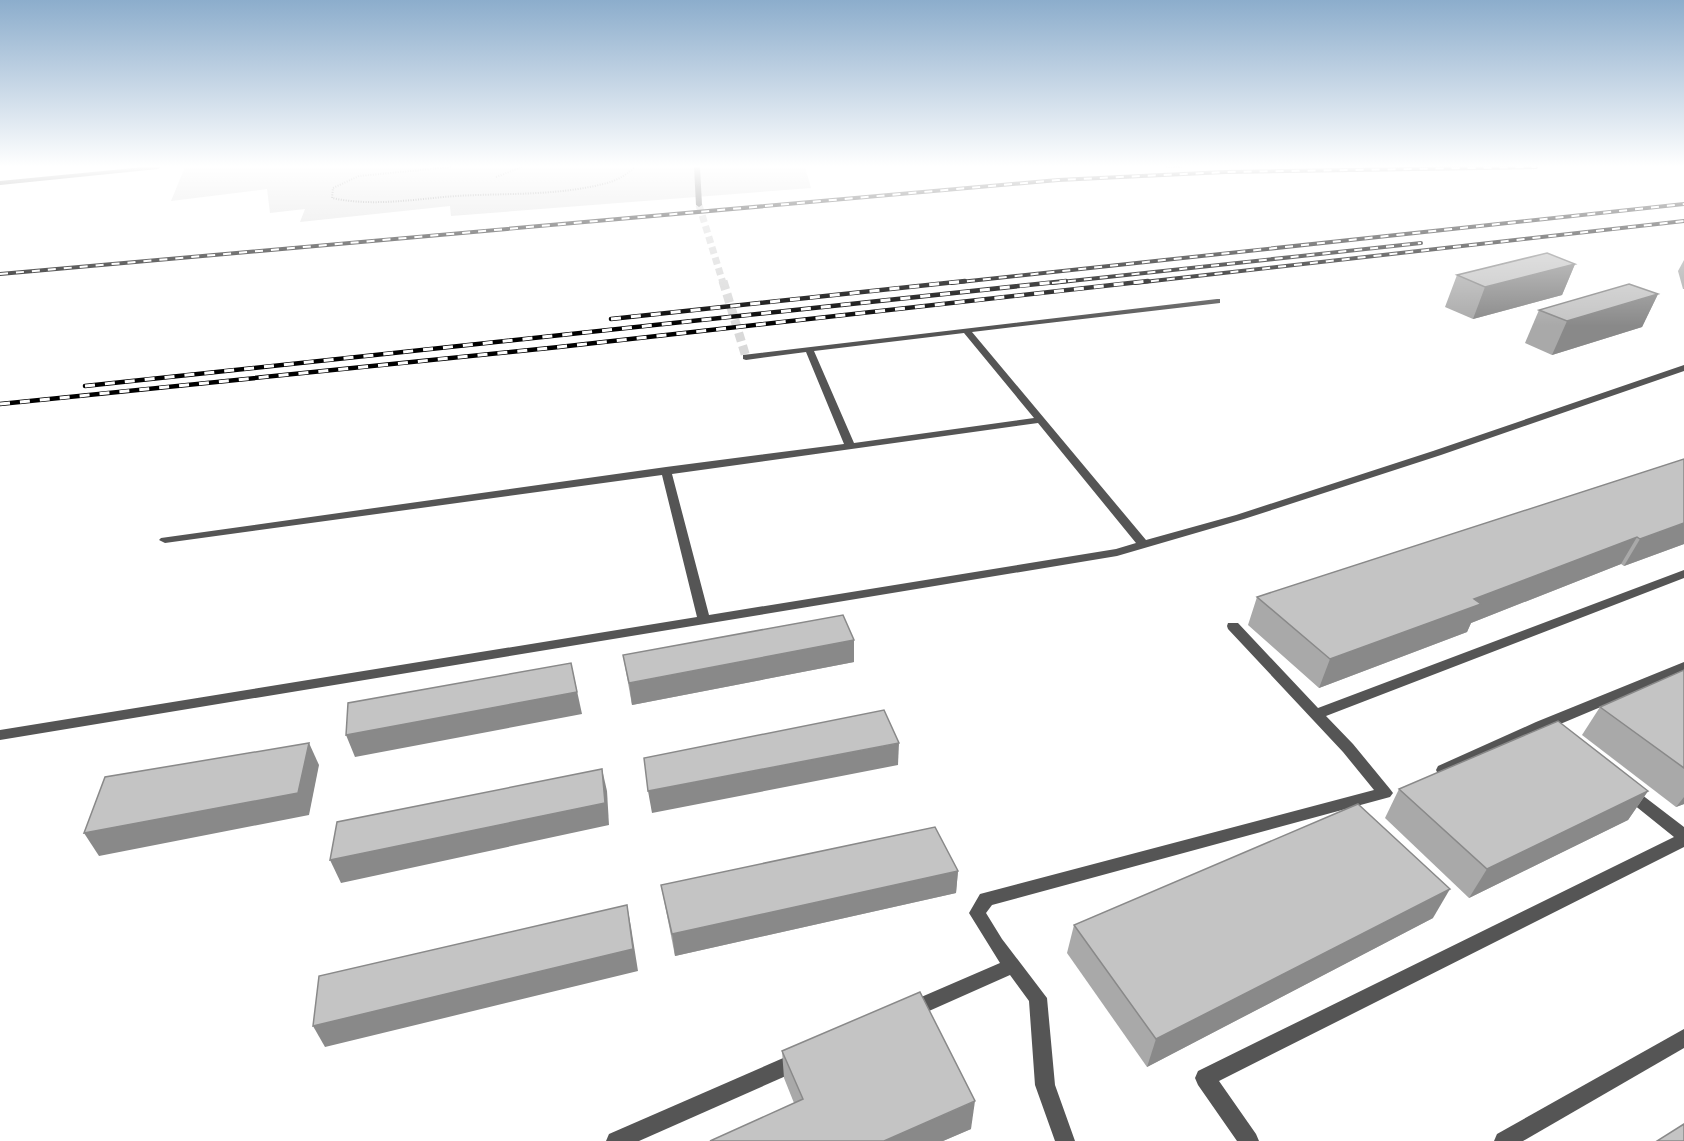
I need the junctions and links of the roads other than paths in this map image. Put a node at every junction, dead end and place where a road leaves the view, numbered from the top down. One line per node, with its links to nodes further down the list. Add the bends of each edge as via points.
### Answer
1 (1217, 301): 2 (street)
2 (966, 330): 3 (street); 6 (street)
3 (809, 350): 4 (street); 7 (street)
4 (746, 357)
5 (1684, 368): 10 (street, via 1240,517)
6 (1042, 420): 7 (street); 10 (street)
7 (850, 445): 8 (street)
8 (666, 470): 9 (street); 12 (street)
9 (165, 540)
10 (1143, 543): 12 (street, via 1117,552)
11 (1684, 574): 15 (street)
12 (704, 620): 16 (street)
13 (1233, 626): 15 (street)
14 (1684, 667): 17 (street)
15 (1316, 714): 20 (street, via 1392,791 986,899 977,914)
16 (0, 735)
17 (1432, 775)
18 (1617, 784): 19 (street)
19 (1684, 838): 26 (street, via 1205,1078)
20 (1012, 966): 21 (street); 25 (street, via 1038,998 1045,1085)
21 (894, 1018)
22 (1684, 1038): 27 (street)
23 (809, 1056): 24 (street)
24 (616, 1141)
25 (1065, 1141)
26 (1249, 1141)
27 (1504, 1141)

